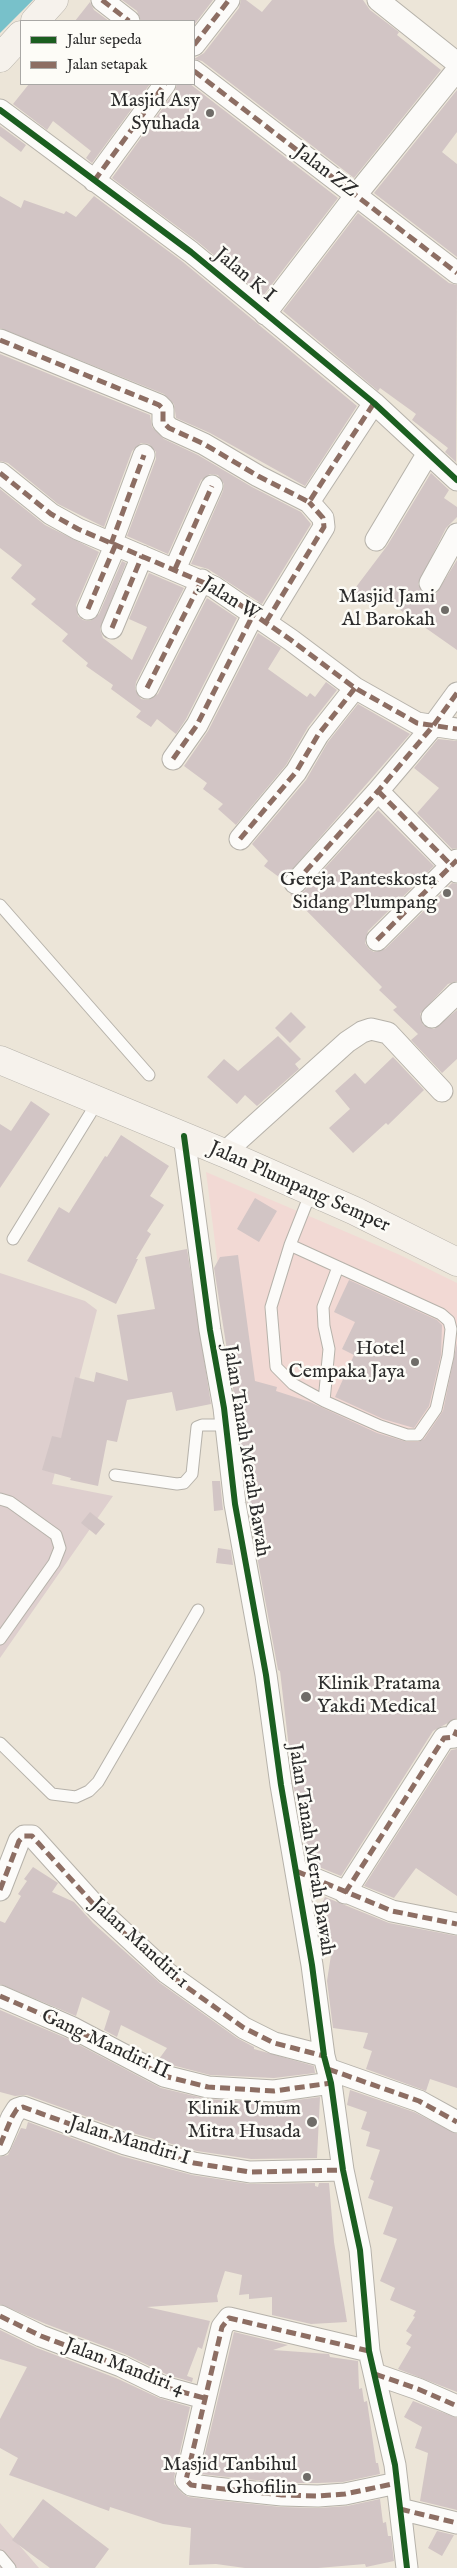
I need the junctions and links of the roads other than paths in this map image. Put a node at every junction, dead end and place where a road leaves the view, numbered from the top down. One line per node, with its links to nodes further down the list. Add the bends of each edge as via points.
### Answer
1 (54, 0): 5 (main road)
2 (102, 0): 6 (street)
3 (229, 0): 8 (street)
4 (378, 0): 10 (street)
5 (36, 20)
6 (128, 20)
7 (20, 36): 9 (main road)
8 (195, 44)
9 (0, 58)
10 (457, 63)
11 (457, 70): 16 (street)
12 (195, 72): 16 (street, Jalan ZZ)
13 (164, 85): 15 (street)
14 (0, 110): 15 (street, Jalan K I)
15 (94, 181): 18 (street, Jalan K I, via 191,252)
16 (356, 195): 17 (street, Jalan ZZ); 18 (street)
17 (457, 273)
18 (265, 314): 20 (street, Jalan K I)
19 (0, 340): 26 (street, via 159,405 163,409 163,422 169,428)
20 (374, 402): 21 (street, Jalan K I); 26 (street)
21 (428, 454): 24 (street, Jalan K I); 28 (street)
22 (144, 455): 29 (street)
23 (0, 473): 29 (street, Jalan W, via 51,514)
24 (457, 480)
25 (212, 486): 31 (street)
26 (309, 502): 35 (street, via 323,518 324,527)
27 (457, 534): 33 (street)
28 (376, 540)
29 (113, 545): 30 (street, Jalan W); 34 (street)
30 (142, 556): 31 (street, Jalan W); 36 (street)
31 (175, 569): 32 (street, Jalan W)
32 (202, 580): 35 (street, Jalan W); 37 (street)
33 (430, 582)
34 (88, 609)
35 (260, 618): 38 (street, Jalan W); 42 (street, via 197,725)
36 (112, 628)
37 (147, 688)
38 (355, 688): 40 (street, Jalan W, via 417,723); 44 (street, via 318,735 296,772)
39 (457, 693): 40 (street)
40 (433, 726): 41 (street, Jalan W); 43 (street)
41 (457, 728)
42 (173, 759)
43 (378, 791): 45 (street); 46 (street)
44 (240, 839)
45 (455, 866): 48 (street)
46 (295, 883)
47 (0, 905): 52 (lane)
48 (377, 940)
49 (457, 994): 50 (street)
50 (432, 1017)
51 (0, 1060): 54 (main road, Jalan Plumpang Semper)
52 (150, 1075)
53 (442, 1091): 56 (street, via 388,1033 371,1029 347,1042)
54 (98, 1101): 55 (main road, Jalan Plumpang Semper); 58 (lane)
55 (184, 1136): 56 (main road, Jalan Plumpang Semper); 63 (street, Jalan Tanah Merah Bawah)
56 (224, 1153): 57 (main road, Jalan Plumpang Semper)
57 (311, 1192): 59 (lane); 60 (main road, Jalan Plumpang Semper)
58 (13, 1239)
59 (290, 1245): 61 (lane); 62 (lane, via 271,1307 276,1367 293,1384)
60 (457, 1262)
61 (338, 1267): 62 (lane, via 324,1307 329,1349); 62 (lane, via 440,1314 449,1321 452,1329 436,1409 418,1435 407,1435 380,1426)
62 (324, 1400)
63 (226, 1425): 64 (lane, via 202,1424 197,1427 192,1474 184,1483); 70 (street, Jalan Tanah Merah Bawah, via 235,1504 266,1675)
64 (115, 1475)
65 (0, 1499): 67 (lane, via 10,1502 56,1535 60,1548 54,1563)
66 (198, 1610): 69 (lane, via 98,1782 89,1791 76,1797 52,1794)
67 (0, 1640)
68 (456, 1735): 72 (street, via 444,1738)
69 (0, 1743)
70 (296, 1871): 72 (street); 75 (street, Jalan Tanah Merah Bawah)
71 (0, 1890): 75 (street, Jalan Mandiri 1, via 19,1841 24,1836 32,1836 97,1908 167,1973 244,2028)
72 (345, 1893): 73 (street, via 392,1911)
73 (457, 1924)
74 (0, 1996): 75 (street, Gang Mandiri II, via 71,2027 164,2076 208,2087 274,2091)
75 (328, 2070): 76 (street, via 419,2101); 78 (street, Jalan Tanah Merah Bawah)
76 (457, 2122)
77 (0, 2145): 78 (street, Jalan Mandiri I, via 12,2117 17,2109 23,2107 125,2144 194,2163 250,2172)
78 (343, 2170): 80 (street, Jalan Tanah Merah Bawah, via 360,2250)
79 (0, 2316): 82 (street, Jalan Mandiri 4, via 164,2387)
80 (370, 2351): 81 (street, Jalan Tanah Merah Bawah); 82 (street, Jalan Mandiri 4, via 229,2318 222,2327)
81 (375, 2374): 83 (street); 84 (street, Jalan Tanah Merah Bawah)
82 (204, 2398): 84 (street, via 187,2483 191,2485 282,2495 345,2494)
83 (457, 2406)
84 (397, 2483): 85 (street, Jalan Tanah Merah Bawah)
85 (400, 2509): 86 (street); 89 (street, Jalan Tanah Merah Bawah)
86 (457, 2523)
87 (0, 2556): 88 (lane)
88 (10, 2568)
89 (407, 2568)

